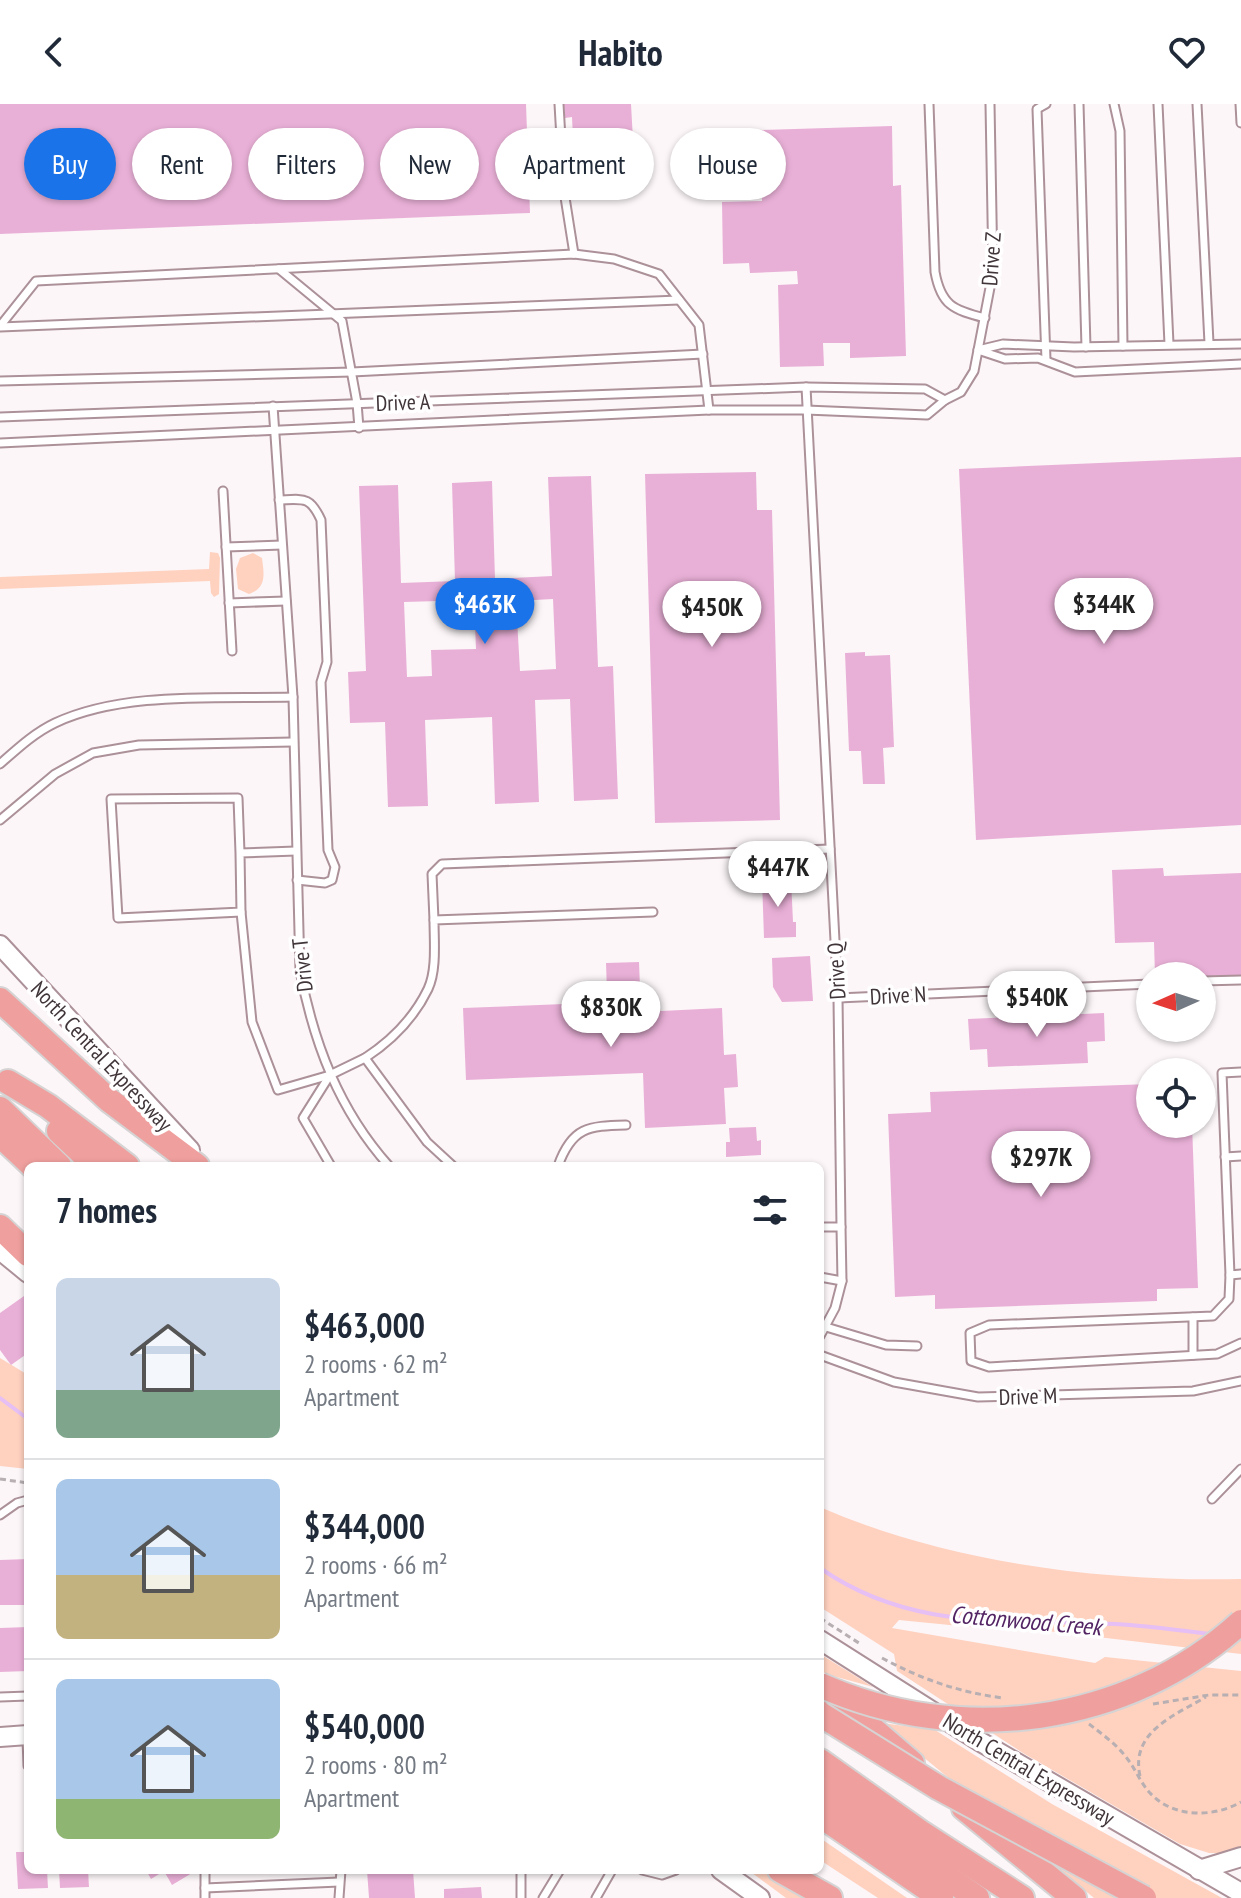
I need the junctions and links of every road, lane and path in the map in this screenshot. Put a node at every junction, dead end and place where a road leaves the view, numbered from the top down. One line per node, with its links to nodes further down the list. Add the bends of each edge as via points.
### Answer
1 (559, 104): 11 (lane)
2 (929, 104): 15 (lane, via 939,290 960,311)
3 (990, 104): 15 (lane, Drive Z, via 993,272)
4 (1046, 104): 20 (lane, via 1037,109)
5 (1079, 104): 22 (lane)
6 (1114, 104): 21 (lane, via 1120,131)
7 (1158, 104): 18 (lane)
8 (1197, 104): 17 (lane)
9 (1240, 104): 10 (lane)
10 (1241, 123)
11 (574, 254): 12 (lane); 13 (lane, via 614,259 659,274)
12 (278, 268): 14 (lane); 16 (lane, via 36,281)
13 (679, 300): 14 (lane); 24 (lane, via 699,325)
14 (332, 313): 16 (lane); 27 (lane, via 342,321)
15 (985, 318): 23 (lane, Drive Z)
16 (0, 327)
17 (1209, 343): 18 (lane); 19 (lane)
18 (1169, 344): 21 (lane)
19 (1241, 344)
20 (1045, 345): 22 (lane); 23 (lane, via 1003,344); 25 (lane)
21 (1123, 346): 22 (lane)
22 (1086, 347)
23 (978, 350): 25 (lane, via 1005,359); 32 (lane, Drive Z, via 969,382)
24 (703, 354): 27 (lane); 30 (lane)
25 (1046, 360): 26 (lane, via 1075,372)
26 (1241, 364)
27 (352, 372): 28 (lane); 33 (lane)
28 (0, 381)
29 (806, 387): 30 (lane, Drive A); 32 (lane, via 925,389); 36 (lane, Drive Q)
30 (708, 390): 31 (lane, Drive A); 35 (lane)
31 (633, 393): 33 (lane, Drive A); 37 (lane)
32 (945, 400): 36 (lane, Drive Z, via 927,415)
33 (357, 403): 34 (lane, Drive A); 39 (lane)
34 (273, 406): 38 (lane, Drive A); 40 (lane, Drive T)
35 (709, 410): 36 (lane, Drive A); 37 (lane, Drive A)
36 (806, 410): 53 (lane, Drive Q)
37 (634, 414): 39 (lane, Drive A)
38 (0, 417)
39 (359, 428): 40 (lane, Drive A)
40 (274, 432): 41 (lane, Drive A); 43 (lane, Drive T)
41 (0, 443)
42 (223, 491): 45 (lane)
43 (279, 500): 44 (lane, Drive T); 56 (lane, via 305,499 321,520 327,662 321,682 328,850 335,867 332,880 325,883)
44 (282, 545): 45 (lane); 46 (lane, Drive T)
45 (226, 547): 47 (lane)
46 (286, 601): 47 (lane); 49 (lane, Drive T)
47 (229, 603): 48 (lane)
48 (232, 651)
49 (293, 697): 50 (lane, Drive T); 51 (lane, via 106,706 53,724)
50 (293, 742): 52 (lane, via 139,745 93,753 55,774); 54 (lane, Drive T)
51 (0, 764)
52 (0, 820)
53 (830, 849): 59 (lane, via 442,864 432,874); 64 (lane, Drive Q)
54 (296, 851): 55 (lane); 56 (lane, Drive T)
55 (240, 853): 57 (lane); 57 (lane, via 238,798 111,799 118,918)
56 (297, 880): 68 (lane, Drive T, via 300,971 307,1010)
57 (241, 912): 68 (lane, via 252,1022 278,1090)
58 (653, 912): 59 (lane)
59 (434, 920): 66 (lane, via 429,987 389,1043)
60 (0, 945): 80 (main road, North Central Expressway)
61 (1241, 980): 62 (lane)
62 (1216, 981)
63 (1136, 985): 64 (lane, Drive N)
64 (838, 998): 87 (lane, Drive Q)
65 (0, 1000): 79 (highway, via 109,1100)
66 (365, 1058): 68 (lane); 83 (lane, via 427,1142)
67 (1241, 1072): 74 (lane, via 1222,1073)
68 (330, 1075): 81 (lane, via 303,1118); 82 (lane, Drive T)
69 (4, 1078): 77 (highway); 78 (highway)
70 (0, 1109): 76 (highway)
71 (626, 1125): 84 (lane, via 577,1132)
72 (0, 1135): 75 (highway)
73 (1241, 1156): 74 (lane)
74 (1225, 1157): 92 (lane)
75 (29, 1162)
76 (55, 1162)
77 (92, 1162)
78 (122, 1162)
79 (192, 1162)
80 (202, 1162)
81 (329, 1162)
82 (386, 1162)
83 (449, 1162)
84 (560, 1162)
85 (0, 1227): 89 (highway)
86 (824, 1227): 87 (lane)
87 (841, 1227): 94 (lane, Drive Q)
88 (0, 1250): 90 (main road)
89 (24, 1250)
90 (24, 1270)
91 (1241, 1274): 92 (lane)
92 (1230, 1275): 95 (lane, via 1229,1299 1213,1316)
93 (824, 1278): 94 (lane)
94 (842, 1281): 96 (lane, Drive Q)
95 (1193, 1317): 100 (lane); 100 (lane, via 989,1325 970,1333 971,1361 989,1367)
96 (826, 1327): 97 (lane, Drive Q); 99 (lane, via 886,1345)
97 (824, 1330)
98 (1241, 1343): 100 (lane, via 1217,1354)
99 (917, 1346)
100 (1193, 1355)
101 (824, 1356): 102 (lane, Drive M, via 894,1382 978,1397 1193,1391)
102 (1241, 1381)
103 (1241, 1469): 106 (lane)
104 (0, 1479): 105 (path)
105 (24, 1482)
106 (1212, 1499)
107 (24, 1501): 108 (lane)
108 (0, 1515)
109 (824, 1621): 112 (path)
110 (1241, 1622): 114 (highway, bridge, via 1204,1652 1146,1685 1045,1716 940,1718 877,1706)
111 (824, 1643): 132 (main road, North Central Expressway)
112 (867, 1649)
113 (878, 1656): 120 (path, via 939,1685)
114 (824, 1686)
115 (824, 1687): 157 (highway)
116 (1209, 1695): 117 (path); 121 (path); 127 (path, via 1145,1739 1139,1755)
117 (1241, 1695)
118 (24, 1696): 119 (lane)
119 (0, 1697)
120 (1004, 1698)
121 (1152, 1704)
122 (824, 1716): 158 (highway, bridge, via 939,1788)
123 (1080, 1717): 127 (path, via 1126,1757)
124 (24, 1735): 125 (main road)
125 (0, 1737)
126 (824, 1764): 156 (highway)
127 (1141, 1780): 129 (path, via 1170,1808 1191,1813 1229,1809)
128 (824, 1793): 155 (highway)
129 (1241, 1802)
130 (824, 1818): 154 (highway)
131 (1241, 1857): 132 (main road)
132 (1199, 1870): 145 (main road, North Central Expressway)
133 (205, 1874): 143 (lane)
134 (340, 1874): 142 (lane)
135 (521, 1874): 148 (lane)
136 (558, 1874): 149 (lane)
137 (610, 1874): 150 (lane)
138 (724, 1874): 144 (main road)
139 (787, 1874): 152 (highway)
140 (800, 1874): 152 (highway)
141 (809, 1874): 153 (highway)
142 (339, 1882): 143 (lane); 147 (lane)
143 (205, 1888): 146 (lane)
144 (738, 1892): 151 (main road)
145 (1241, 1893)
146 (205, 1898)
147 (339, 1898)
148 (521, 1898)
149 (543, 1898)
150 (596, 1898)
151 (760, 1898)
152 (830, 1898)
153 (848, 1898)
154 (941, 1898)
155 (977, 1898)
156 (1022, 1898)
157 (1074, 1898)
158 (1144, 1898)

